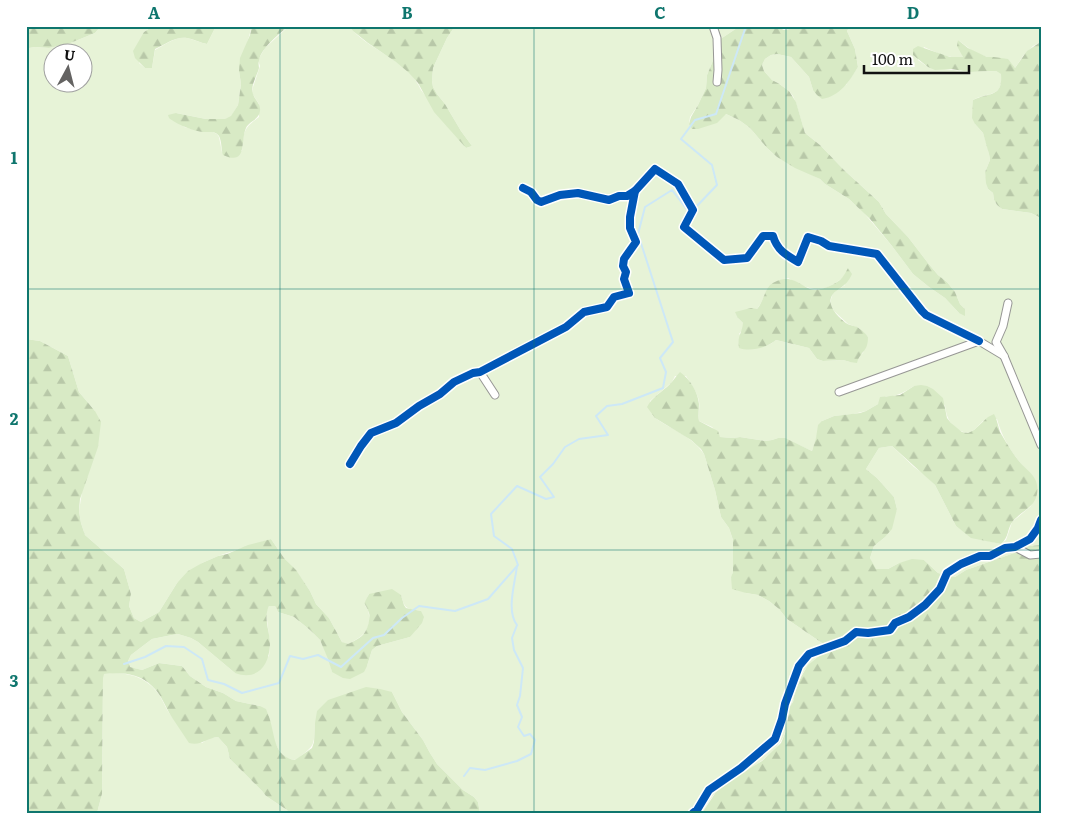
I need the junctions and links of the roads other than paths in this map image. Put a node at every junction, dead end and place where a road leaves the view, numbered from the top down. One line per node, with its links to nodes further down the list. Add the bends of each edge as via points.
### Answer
1 (713, 26): 2 (street, via 717,38)
2 (717, 82)
3 (523, 188): 4 (street, via 541,202 578,193 609,200)
4 (635, 191): 6 (street, via 655,169 678,184 693,210 684,227 724,260 747,258 763,236 773,236 783,253 798,262 808,237 829,246 877,254 926,315); 8 (street, via 630,228 636,242 623,266 628,293 614,297 607,307 584,312 566,327)
5 (1008, 303): 7 (street, via 996,342)
6 (978, 341): 7 (street); 9 (street)
7 (1004, 356): 11 (street)
8 (480, 372): 10 (street); 12 (street, via 454,382 396,422 371,433)
9 (839, 392)
10 (495, 395)
11 (1041, 445)
12 (350, 464)
13 (1041, 520): 14 (street, via 1030,539)
14 (1015, 547): 15 (street, via 1030,555); 16 (street, via 980,556 947,573 940,589 925,605 895,623 890,630 856,632 845,641 809,654 798,666 776,739 710,790)
15 (1041, 554)
16 (693, 813)

